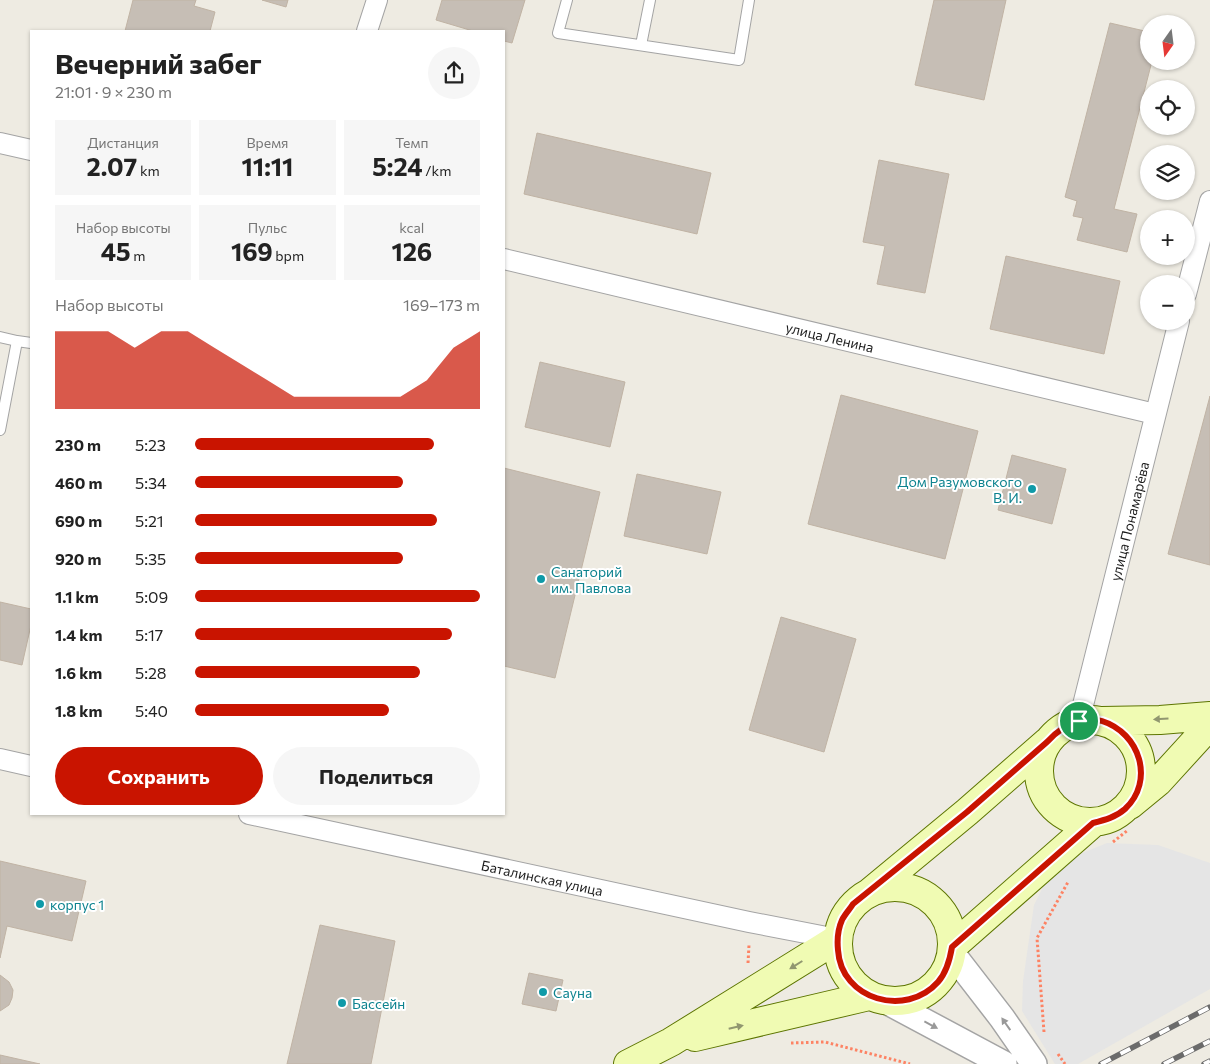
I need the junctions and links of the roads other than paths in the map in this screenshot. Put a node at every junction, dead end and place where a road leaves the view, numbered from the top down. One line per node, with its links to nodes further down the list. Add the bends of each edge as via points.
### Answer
1 (376, 0): 5 (street)
2 (567, 0): 6 (lane, via 558,33)
3 (650, 0): 6 (lane)
4 (749, 0): 6 (lane, via 739,60)
5 (367, 30)
6 (640, 45)
7 (0, 143): 8 (street)
8 (30, 150)
9 (1210, 201): 11 (street)
10 (505, 259): 16 (street, улица Ленина)
11 (1191, 275)
12 (1177, 330): 16 (street, улица Понамарёва)
13 (0, 337): 14 (lane)
14 (17, 341): 15 (lane); 17 (lane)
15 (30, 343)
16 (1156, 414): 19 (street, улица Понамарёва)
17 (0, 430)
18 (1210, 716): 19 (main road, one-way to 19)
19 (1079, 721): 21 (main road, via 1056,732); 25 (main road, via 1101,721 1122,731 1136,748 1142,769)
20 (1210, 725): 25 (main road)
21 (1047, 742): 26 (main road, via 1039,764 1040,786 1052,806 1071,819); 27 (main road)
22 (0, 759): 23 (street)
23 (30, 766)
24 (254, 815): 28 (street, Баталинская улица)
25 (1130, 817): 26 (main road)
26 (1093, 823): 29 (main road)
27 (869, 893): 28 (main road, via 853,904 842,920); 29 (main road, via 902,887 933,901 944,914)
28 (837, 939): 30 (main road, via 844,973 855,986); 31 (main road, one-way to 31)
29 (952, 950): 30 (main road, via 939,982 924,994 906,1001); 34 (street, one-way to 29)
30 (878, 999): 31 (main road, one-way to 30); 33 (street, one-way to 33)
31 (671, 1042): 32 (main road)
32 (628, 1064)
33 (1004, 1064)
34 (1034, 1064)

